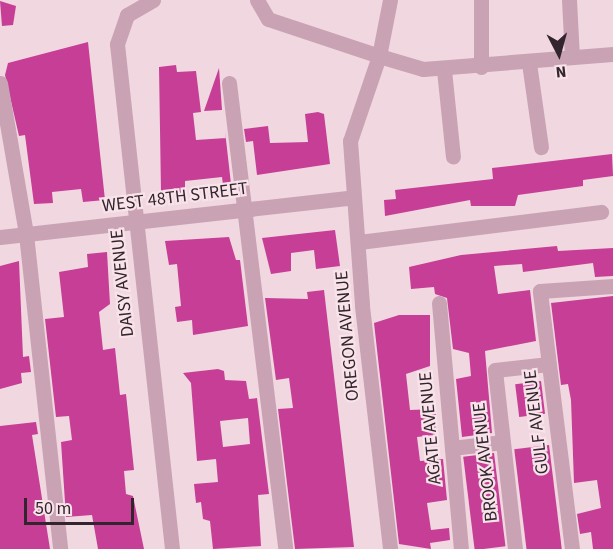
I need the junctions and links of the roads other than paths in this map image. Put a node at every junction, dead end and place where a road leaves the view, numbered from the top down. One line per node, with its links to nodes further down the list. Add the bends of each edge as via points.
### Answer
1 (153, 0): 19 (street, DAISY AVENUE, via 127,15 117,44)
2 (257, 0): 7 (street, via 268,19)
3 (390, 0): 7 (street)
4 (481, 0): 10 (street)
5 (569, 0): 8 (street)
6 (613, 54): 8 (street)
7 (379, 56): 11 (street); 16 (street, OREGON AVENUE, via 354,119)
8 (572, 57): 9 (street)
9 (529, 63): 10 (street); 14 (street)
10 (481, 67): 11 (street)
11 (444, 70): 15 (street)
12 (0, 83): 20 (street)
13 (229, 83): 17 (street)
14 (541, 147)
15 (453, 157)
16 (354, 197): 17 (street, WEST 48TH STREET); 22 (street, OREGON AVENUE)
17 (246, 210): 19 (street, WEST 48TH STREET); 30 (street)
18 (601, 212): 22 (street)
19 (136, 222): 20 (street, WEST 48TH STREET); 29 (street, DAISY AVENUE)
20 (26, 234): 21 (street, WEST 48TH STREET); 28 (street)
21 (0, 237)
22 (359, 242): 31 (street, OREGON AVENUE)
23 (613, 286): 25 (street, GULF AVENUE, via 540,291)
24 (439, 303): 27 (street, AGATE AVENUE)
25 (549, 364): 26 (street, BROOK AVENUE, via 495,370); 34 (street, GULF AVENUE)
26 (503, 442): 27 (street); 33 (street, BROOK AVENUE)
27 (452, 448): 32 (street, AGATE AVENUE)
28 (60, 549)
29 (172, 549)
30 (285, 549)
31 (390, 549)
32 (461, 549)
33 (515, 549)
34 (572, 549)

